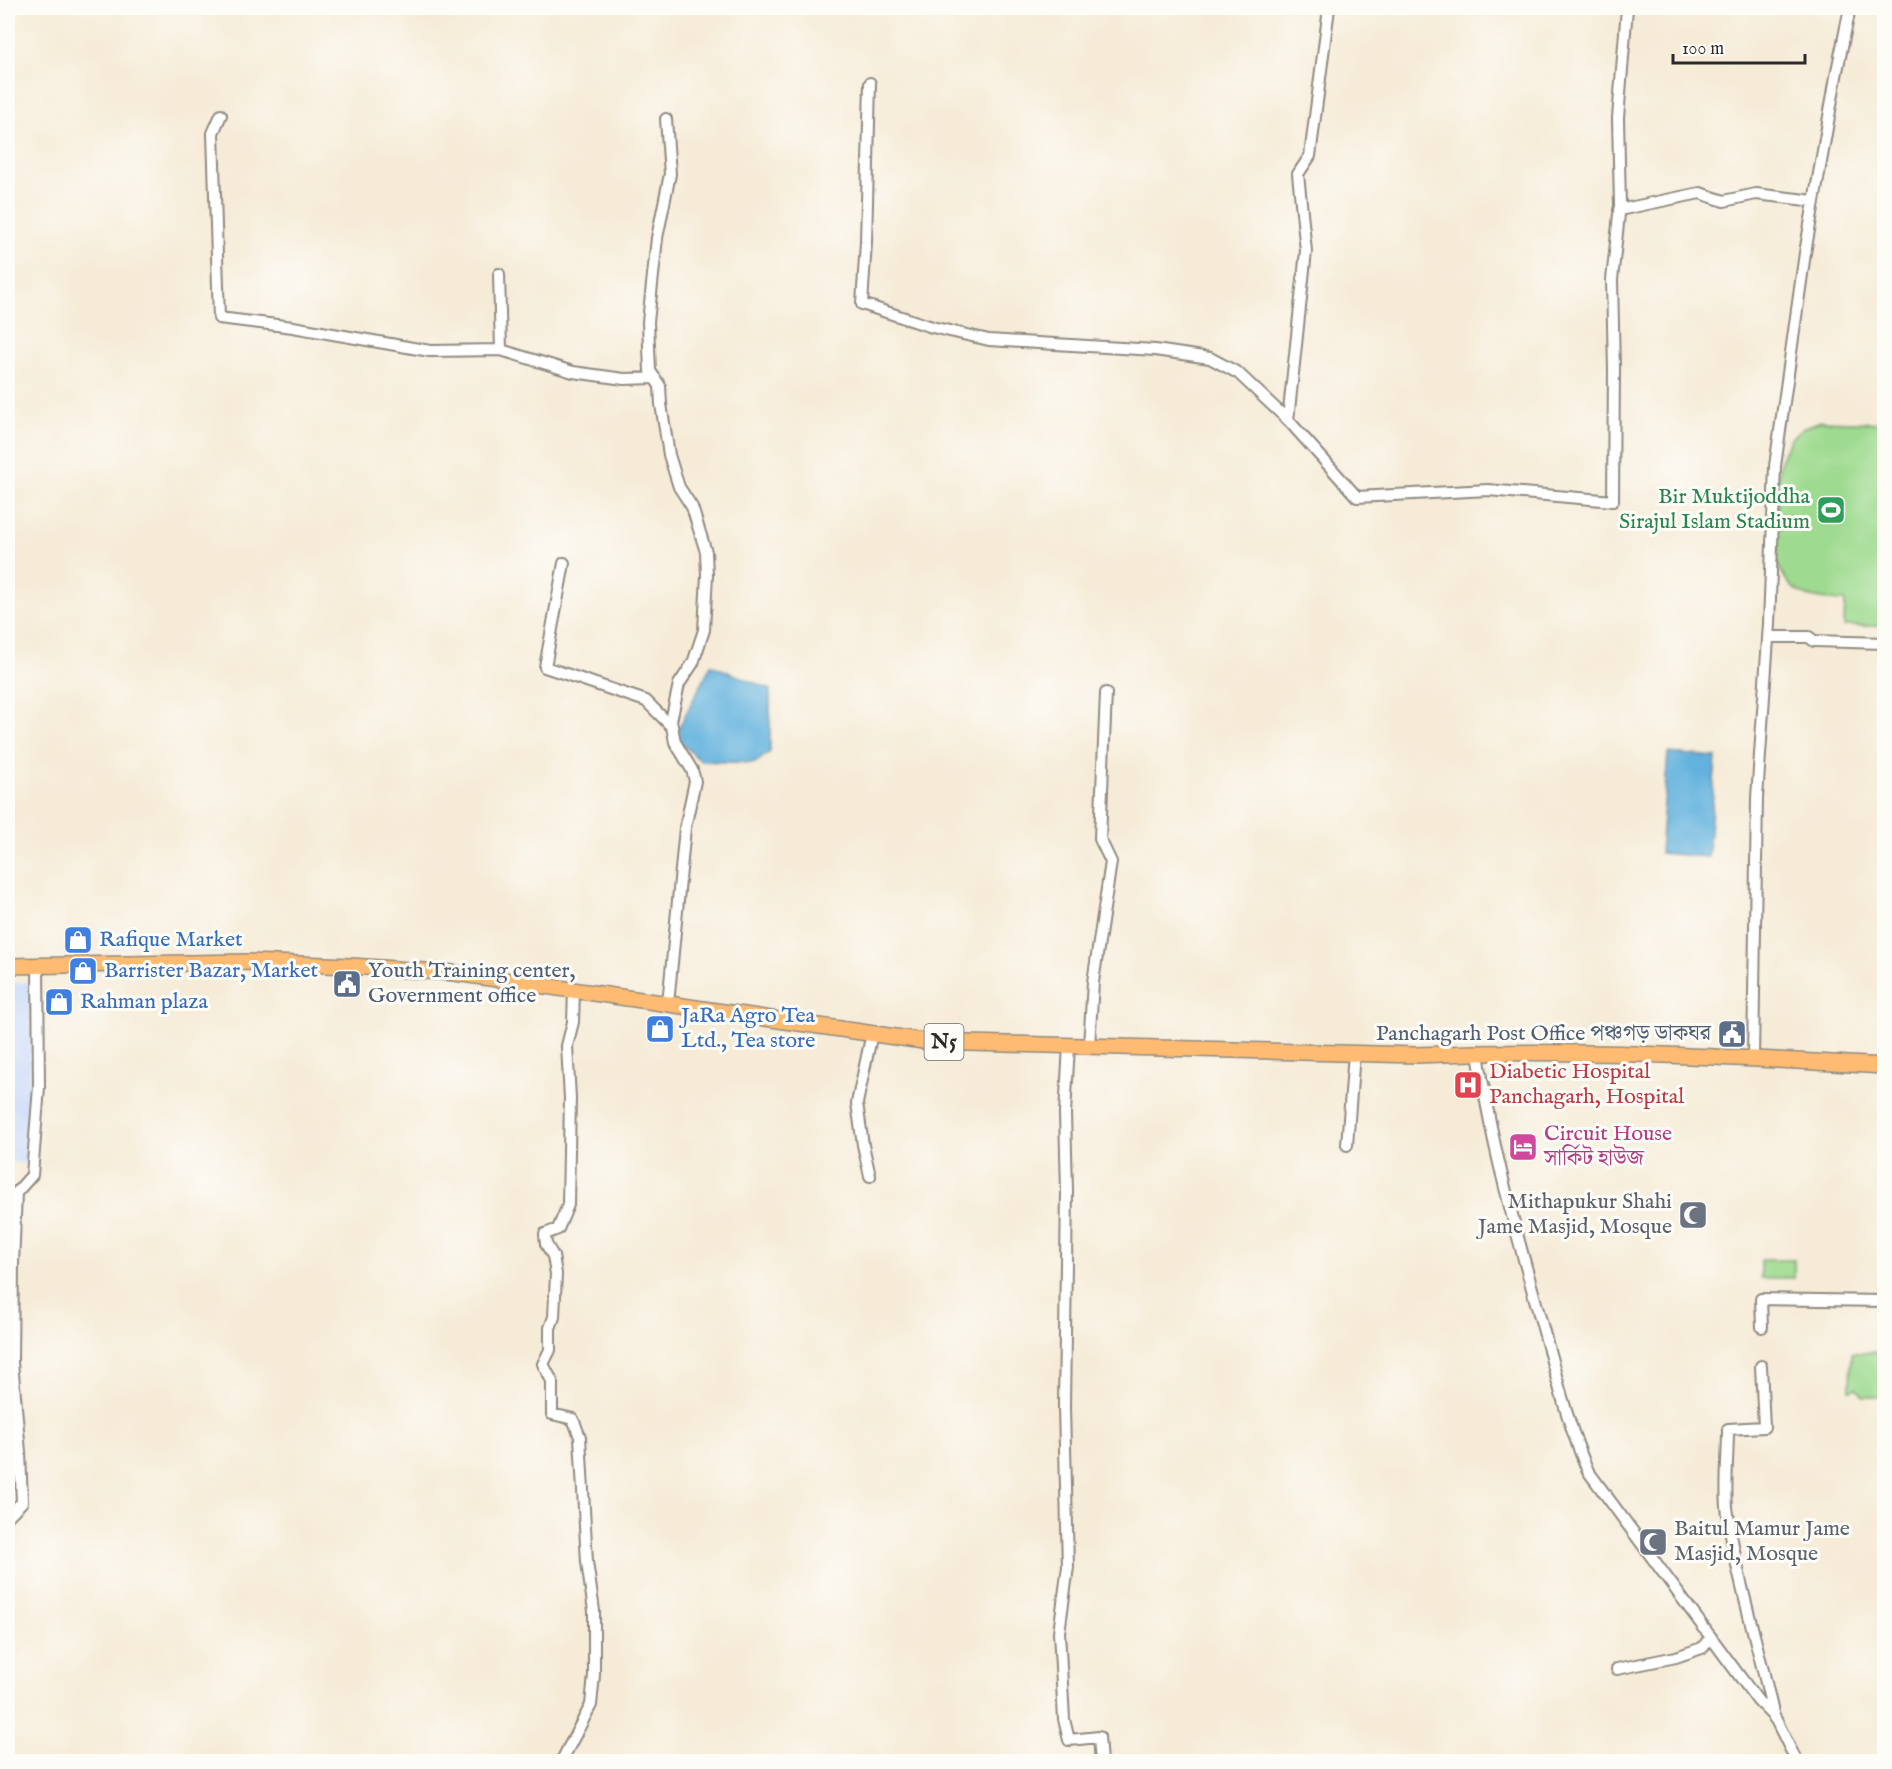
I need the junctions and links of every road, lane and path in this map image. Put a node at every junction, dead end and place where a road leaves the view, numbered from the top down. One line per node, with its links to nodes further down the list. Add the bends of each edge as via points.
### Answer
1 (1329, 8): 12 (street, via 1310,156 1298,174 1306,251)
2 (1627, 8): 8 (street, via 1618,118)
3 (1850, 8): 7 (street)
4 (870, 83): 12 (street, via 862,304 988,340 1155,350 1210,358 1238,373)
5 (221, 115): 10 (street, via 213,133 219,318 430,351)
6 (666, 119): 11 (street, via 670,174 657,238 648,322 650,371)
7 (1814, 201): 8 (street, via 1756,194 1724,201 1700,194); 14 (street, via 1775,466)
8 (1619, 210): 12 (street, via 1611,280 1613,501 1488,490 1357,497)
9 (499, 274): 10 (street)
10 (501, 350): 11 (street, via 573,372 624,379)
11 (655, 378): 17 (street, via 660,386 669,455 706,552 704,630 693,663 679,684)
12 (1288, 420)
13 (564, 564): 17 (street, via 545,667 646,701)
14 (1768, 637): 15 (street); 27 (street, via 1757,798)
15 (1884, 643)
16 (1106, 693): 24 (street, via 1100,839 1111,862 1093,982)
17 (672, 727): 21 (street, via 675,742 693,770 695,781 685,828)
18 (38, 965): 19 (highway, N5); 20 (highway, N5, via 248,962 351,966 455,973); 34 (street, via 39,1087 32,1175 16,1193 13,1264 12,1362 22,1503)
19 (8, 966)
20 (574, 991): 21 (highway, N5); 38 (street, via 567,1046 568,1205 558,1229 545,1234 556,1274 550,1350 543,1364 552,1381 552,1414 573,1419 580,1437 594,1657 591,1705)
21 (668, 1004): 22 (highway, N5)
22 (872, 1033): 23 (highway, N5, via 930,1042); 30 (street, via 857,1103)
23 (1069, 1046): 24 (highway, N5); 39 (street, via 1065,1113 1064,1407 1068,1567 1059,1632 1064,1719 1069,1740 1099,1737)
24 (1089, 1047): 26 (highway, N5)
25 (1478, 1052): 26 (highway, N5); 27 (highway, N5); 35 (street, via 1509,1205 1579,1450 1588,1471)
26 (1354, 1053): 29 (street)
27 (1753, 1059): 28 (highway, N5)
28 (1884, 1066)
29 (1347, 1145)
30 (870, 1176)
31 (1884, 1301): 32 (street, via 1761,1299)
32 (1762, 1327)
33 (1761, 1366): 37 (street, via 1764,1427 1728,1429 1727,1506)
34 (8, 1516)
35 (1712, 1637): 36 (street, via 1702,1648); 37 (street)
36 (1617, 1670)
37 (1774, 1718): 40 (street)
38 (561, 1761)
39 (1101, 1761)
40 (1797, 1761)

